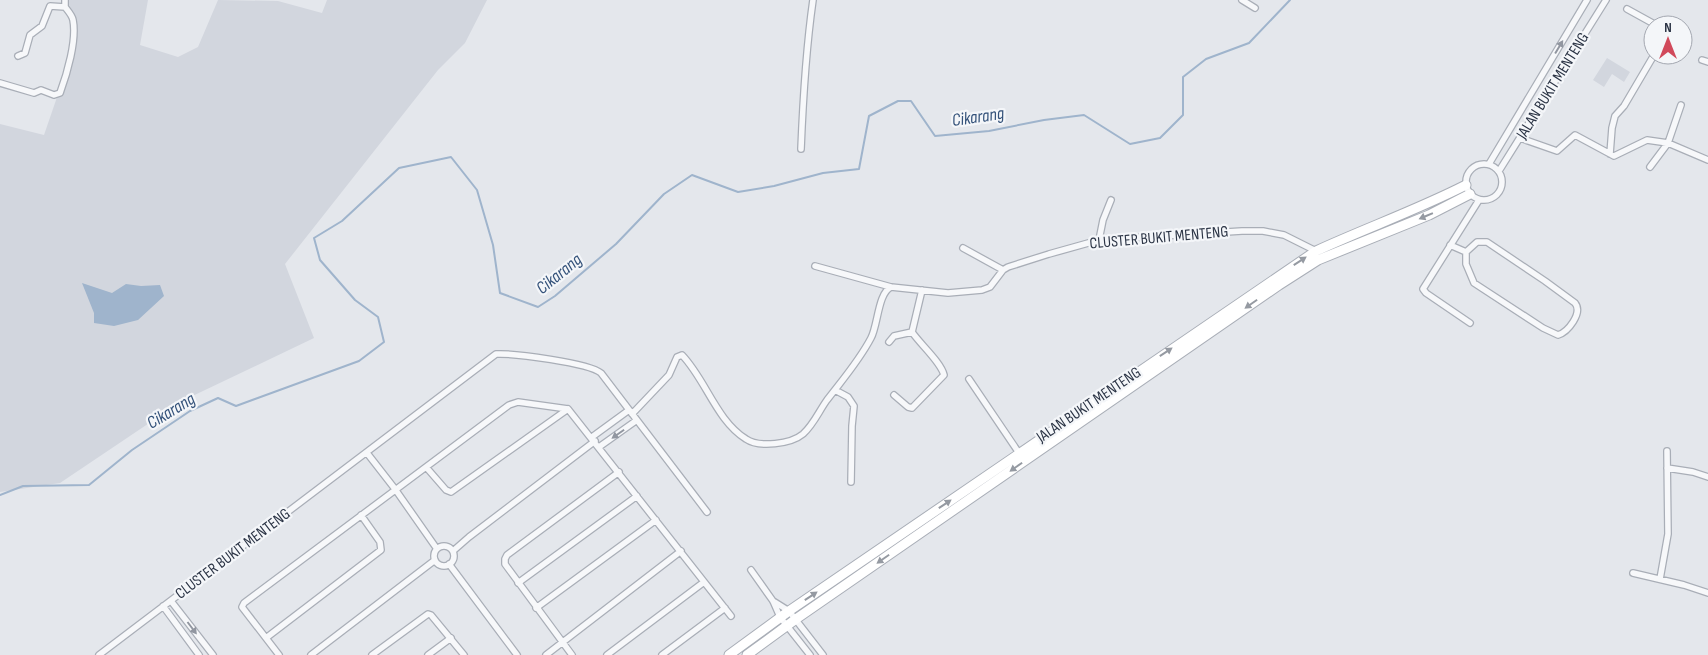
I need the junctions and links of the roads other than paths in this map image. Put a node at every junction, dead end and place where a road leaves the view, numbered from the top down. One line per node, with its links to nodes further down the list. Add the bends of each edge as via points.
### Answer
1 (812, 0): 15 (street)
2 (1242, 0): 6 (street)
3 (1587, 0): 18 (street, one-way to 3)
4 (1606, 0): 13 (street, JALAN BUKIT MENTENG)
5 (65, 3): 9 (street, via 50,6 42,26 30,35 25,53); 11 (street, via 73,19 73,40 60,93 54,95 43,90 34,93)
6 (1255, 8)
7 (1627, 9): 8 (street)
8 (1643, 18)
9 (18, 56)
10 (1648, 65): 16 (street, via 1615,116)
11 (0, 84)
12 (1681, 105): 14 (street)
13 (1520, 138): 16 (street, via 1557,151 1575,135); 20 (street, JALAN BUKIT MENTENG)
14 (1668, 143): 16 (street, via 1646,140 1616,156); 17 (street); 19 (street)
15 (801, 149)
16 (1610, 154)
17 (1708, 160)
18 (1489, 164): 20 (street); 21 (street, via 1473,167 1466,177)
19 (1650, 167)
20 (1499, 171): 23 (street, JALAN BUKIT MENTENG, via 1503,183 1500,190 1491,199)
21 (1468, 190): 23 (street); 27 (street, JALAN BUKIT MENTENG, via 1371,226); 76 (street, JALAN BUKIT MENTENG, one-way to 76, via 1429,215 1318,260 1286,280)
22 (1111, 200): 24 (street, via 1102,220)
23 (1479, 200): 25 (street)
24 (1099, 240): 27 (street, CLUSTER BUKIT MENTENG, via 1262,231 1289,236); 30 (street, CLUSTER BUKIT MENTENG)
25 (1450, 245): 28 (street); 33 (street, via 1424,291)
26 (963, 248): 30 (street)
27 (1316, 251): 46 (street, JALAN BUKIT MENTENG, one-way to 27)
28 (1466, 252): 28 (street, via 1466,264 1474,283 1543,328 1558,335 1566,332 1578,313 1575,303 1487,242 1477,242)
29 (815, 266): 31 (street, CLUSTER BUKIT MENTENG)
30 (1003, 270): 32 (street, CLUSTER BUKIT MENTENG, via 986,289 948,293)
31 (891, 287): 32 (street, CLUSTER BUKIT MENTENG); 37 (street, via 884,293 872,336 855,366)
32 (922, 290): 34 (street)
33 (1470, 323)
34 (912, 332): 35 (street, via 894,336); 38 (street, via 939,363 944,374 912,408)
35 (889, 342)
36 (969, 379): 46 (street)
37 (835, 390): 40 (street, via 802,435 788,441 755,444 744,439 727,422 684,357 679,356 669,375); 51 (street, via 848,397 854,406)
38 (894, 395)
39 (568, 409): 42 (street); 47 (street, via 513,402); 47 (street, via 452,492 446,490)
40 (630, 412): 41 (street, CLUSTER BUKIT MENTENG); 42 (street); 45 (street, CLUSTER BUKIT MENTENG, via 597,369 498,353)
41 (637, 420): 43 (street, one-way to 43); 54 (street, CLUSTER BUKIT MENTENG)
42 (593, 439): 43 (street); 58 (street)
43 (599, 447): 49 (street)
44 (1667, 451): 48 (street)
45 (367, 453): 52 (street); 68 (street, CLUSTER BUKIT MENTENG)
46 (1019, 453): 73 (street, JALAN BUKIT MENTENG, one-way to 46)
47 (426, 467): 52 (street)
48 (1668, 468): 50 (street); 64 (street, via 1668,534)
49 (619, 472): 53 (street); 65 (street, via 507,555 506,564)
50 (1708, 477)
51 (851, 482)
52 (395, 489): 55 (street); 57 (street)
53 (637, 496): 56 (street); 65 (street)
54 (707, 512)
55 (361, 515): 78 (street, via 380,542 380,550); 78 (street, via 242,605)
56 (656, 520): 59 (street); 71 (street)
57 (437, 549): 58 (street, via 447,546); 60 (street)
58 (453, 551): 61 (street, via 454,559)
59 (681, 552): 66 (street); 80 (street)
60 (435, 560): 61 (street, via 441,565); 85 (street)
61 (449, 564): 89 (street)
62 (751, 570): 69 (street)
63 (1633, 573): 64 (street)
64 (1660, 579): 67 (street)
65 (518, 582): 71 (street)
66 (704, 582): 72 (street); 92 (street)
67 (1708, 593)
68 (171, 601): 70 (street, CLUSTER BUKIT MENTENG); 83 (street, one-way to 83)
69 (773, 601): 73 (street); 75 (street)
70 (163, 606): 81 (street, CLUSTER BUKIT MENTENG); 82 (street)
71 (536, 608): 80 (street)
72 (724, 608): 74 (street); 93 (street)
73 (789, 611): 75 (street, JALAN BUKIT MENTENG); 76 (street)
74 (730, 616)
75 (780, 617): 77 (street); 94 (street, JALAN BUKIT MENTENG)
76 (796, 619): 77 (street, JALAN BUKIT MENTENG); 97 (street)
77 (787, 626): 95 (street, JALAN BUKIT MENTENG); 96 (street)
78 (266, 638): 84 (street)
79 (451, 638): 86 (street, via 428,614); 87 (street); 88 (street)
80 (563, 643): 90 (street); 91 (street)
81 (99, 655)
82 (199, 655)
83 (212, 655)
84 (279, 655)
85 (311, 655)
86 (372, 655)
87 (428, 655)
88 (464, 655)
89 (517, 655)
90 (546, 655)
91 (572, 655)
92 (607, 655)
93 (662, 655)
94 (729, 655)
95 (747, 655)
96 (810, 655)
97 (823, 655)

